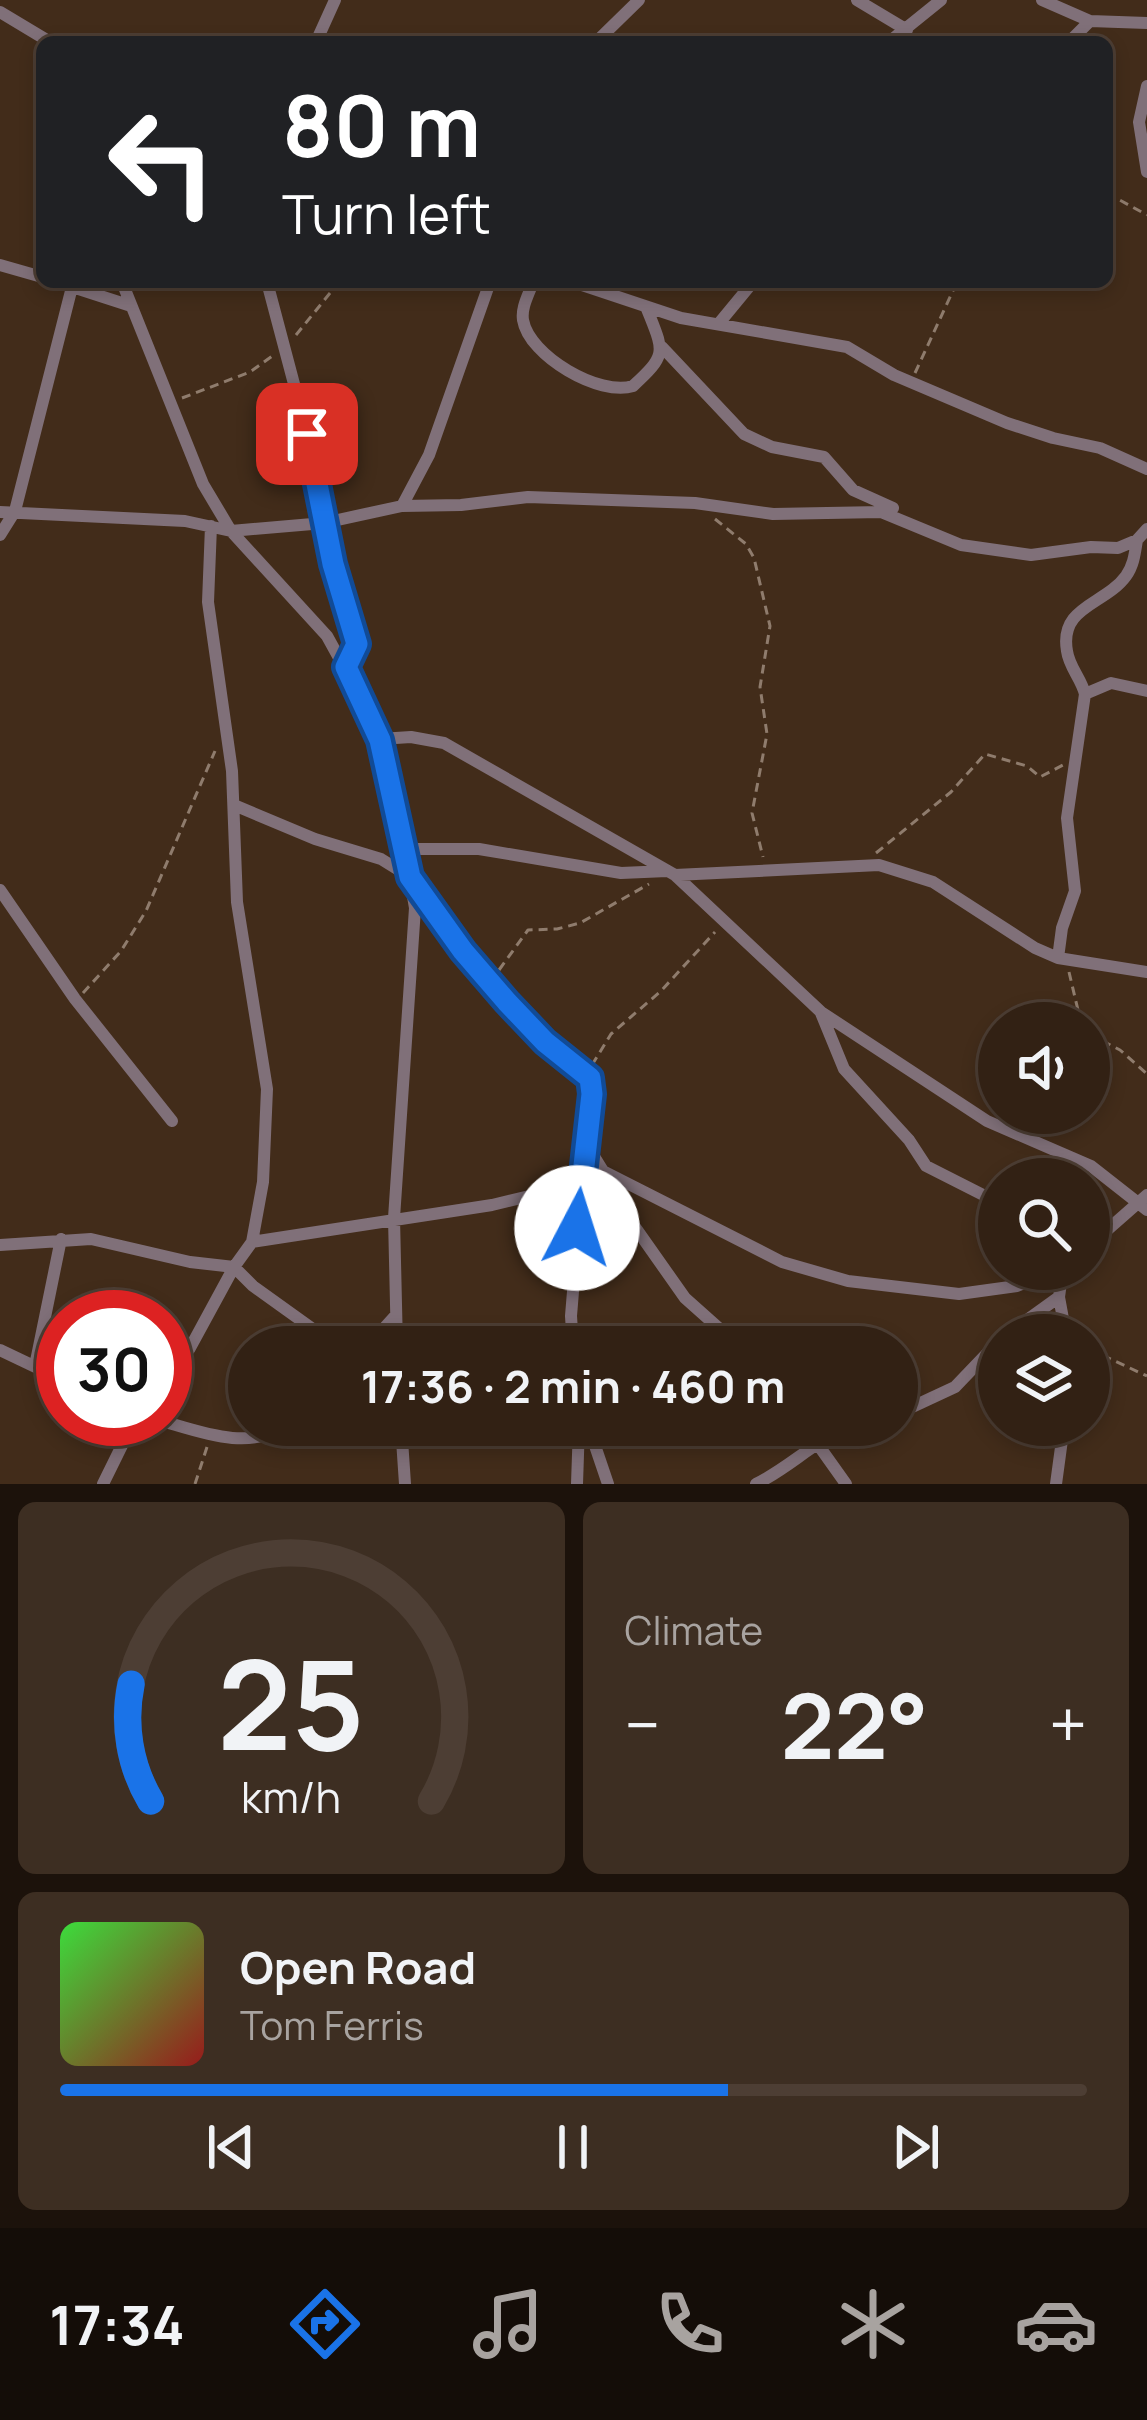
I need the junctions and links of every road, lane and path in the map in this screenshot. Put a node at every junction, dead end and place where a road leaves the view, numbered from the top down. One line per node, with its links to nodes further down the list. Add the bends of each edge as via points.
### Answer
1 (335, 0): 10 (street)
2 (639, 0): 11 (street)
3 (857, 0): 12 (street)
4 (940, 0): 13 (street)
5 (1042, 0): 7 (street)
6 (0, 11): 9 (street)
7 (1090, 21): 8 (street); 14 (street)
8 (1147, 23)
9 (40, 36)
10 (319, 36)
11 (602, 36)
12 (896, 36)
13 (900, 36)
14 (1075, 36)
15 (1147, 86): 16 (street, via 1139,111)
16 (1144, 147): 17 (street)
17 (1147, 172)
18 (1113, 196): 19 (path)
19 (1147, 214)
20 (0, 265): 21 (street)
21 (36, 275)
22 (72, 288): 42 (street)
23 (75, 288): 32 (street)
24 (124, 288): 32 (street)
25 (269, 288): 35 (street)
26 (335, 288): 35 (path)
27 (488, 288): 41 (street, via 429,455)
28 (531, 288): 36 (street, via 524,323 538,351 561,367 628,389 657,364)
29 (589, 288): 33 (street)
30 (748, 288): 34 (street)
31 (954, 288): 37 (path)
32 (128, 305): 38 (street)
33 (647, 309): 34 (street); 36 (street)
34 (720, 322): 37 (street, via 847,347)
35 (284, 347): 38 (path, via 250,372); 45 (street)
36 (662, 347): 44 (street, via 739,431 824,457 853,490)
37 (911, 382): 39 (street)
38 (169, 403): 47 (street)
39 (1147, 469)
40 (694, 503): 41 (street, via 528,497); 44 (street); 59 (path, via 746,544 760,575 770,626 760,687 767,734 752,813)
41 (402, 506): 45 (street)
42 (15, 511): 43 (street); 46 (street); 49 (street)
43 (0, 512)
44 (902, 518): 48 (street, via 961,545 1031,555 1118,548)
45 (324, 523): 47 (street); 50 (street, via 357,644)
46 (211, 526): 47 (street); 53 (street, via 208,602)
47 (231, 531): 50 (street)
48 (1142, 535): 52 (street, via 1123,580 1068,627 1070,665)
49 (0, 536)
50 (346, 667): 54 (street)
51 (1147, 692): 52 (street, via 1111,682)
52 (1085, 694): 55 (street)
53 (225, 727): 56 (street); 67 (path, via 146,911)
54 (380, 740): 57 (street); 60 (street, via 444,743)
55 (1076, 754): 58 (path, via 1040,777 985,754); 64 (street, via 1066,818 1075,891)
56 (234, 805): 61 (street); 82 (street, via 237,902 267,1089)
57 (407, 849): 60 (street, via 479,849 621,873); 61 (street)
58 (860, 865): 59 (street); 64 (street, via 933,883)
59 (768, 871): 60 (street)
60 (672, 873): 63 (street); 66 (path, via 580,923 527,930)
61 (410, 877): 66 (street); 79 (street, via 415,908)
62 (0, 890): 67 (street)
63 (724, 922): 69 (street); 72 (path, via 611,1034)
64 (1062, 960): 65 (street); 68 (path)
65 (1147, 971)
66 (490, 983): 72 (street)
67 (75, 1000): 73 (street)
68 (1075, 1002)
69 (820, 1012): 77 (street, via 844,1069 926,1166); 78 (street, via 986,1121 1080,1160)
70 (1110, 1045): 71 (path)
71 (1147, 1074)
72 (590, 1078): 74 (street)
73 (172, 1121)
74 (585, 1142): 75 (street); 76 (street)
75 (603, 1171): 85 (street, via 782,1262 848,1281); 95 (street, via 686,1298)
76 (580, 1184): 79 (street); 94 (street)
77 (978, 1192)
78 (1144, 1202): 80 (street)
79 (394, 1218): 82 (street); 90 (street)
80 (1110, 1229)
81 (61, 1240): 83 (street); 84 (street); 100 (street)
82 (252, 1242): 84 (street)
83 (0, 1245)
84 (234, 1267): 91 (street); 96 (street)
85 (988, 1290)
86 (1060, 1290): 87 (street)
87 (1059, 1298): 88 (street); 89 (street)
88 (1036, 1314)
89 (1062, 1314)
90 (396, 1315): 92 (street); 93 (street)
91 (309, 1326)
92 (386, 1326)
93 (397, 1326)
94 (572, 1326)
95 (717, 1326)
96 (192, 1344)
97 (0, 1350): 100 (street)
98 (1110, 1359): 101 (path)
99 (978, 1363): 102 (street, via 955,1387)
100 (34, 1366)
101 (1147, 1376)
102 (918, 1404)
103 (192, 1429): 104 (street)
104 (211, 1434): 105 (street); 115 (path)
105 (228, 1436)
106 (122, 1446): 114 (street)
107 (403, 1446): 113 (street)
108 (582, 1446): 116 (street)
109 (593, 1446): 117 (street)
110 (812, 1446): 118 (street)
111 (817, 1446): 119 (street)
112 (1061, 1446): 120 (street)
113 (407, 1482)
114 (103, 1484)
115 (195, 1484)
116 (577, 1484)
117 (608, 1484)
118 (756, 1484)
119 (846, 1484)
120 (1056, 1484)

